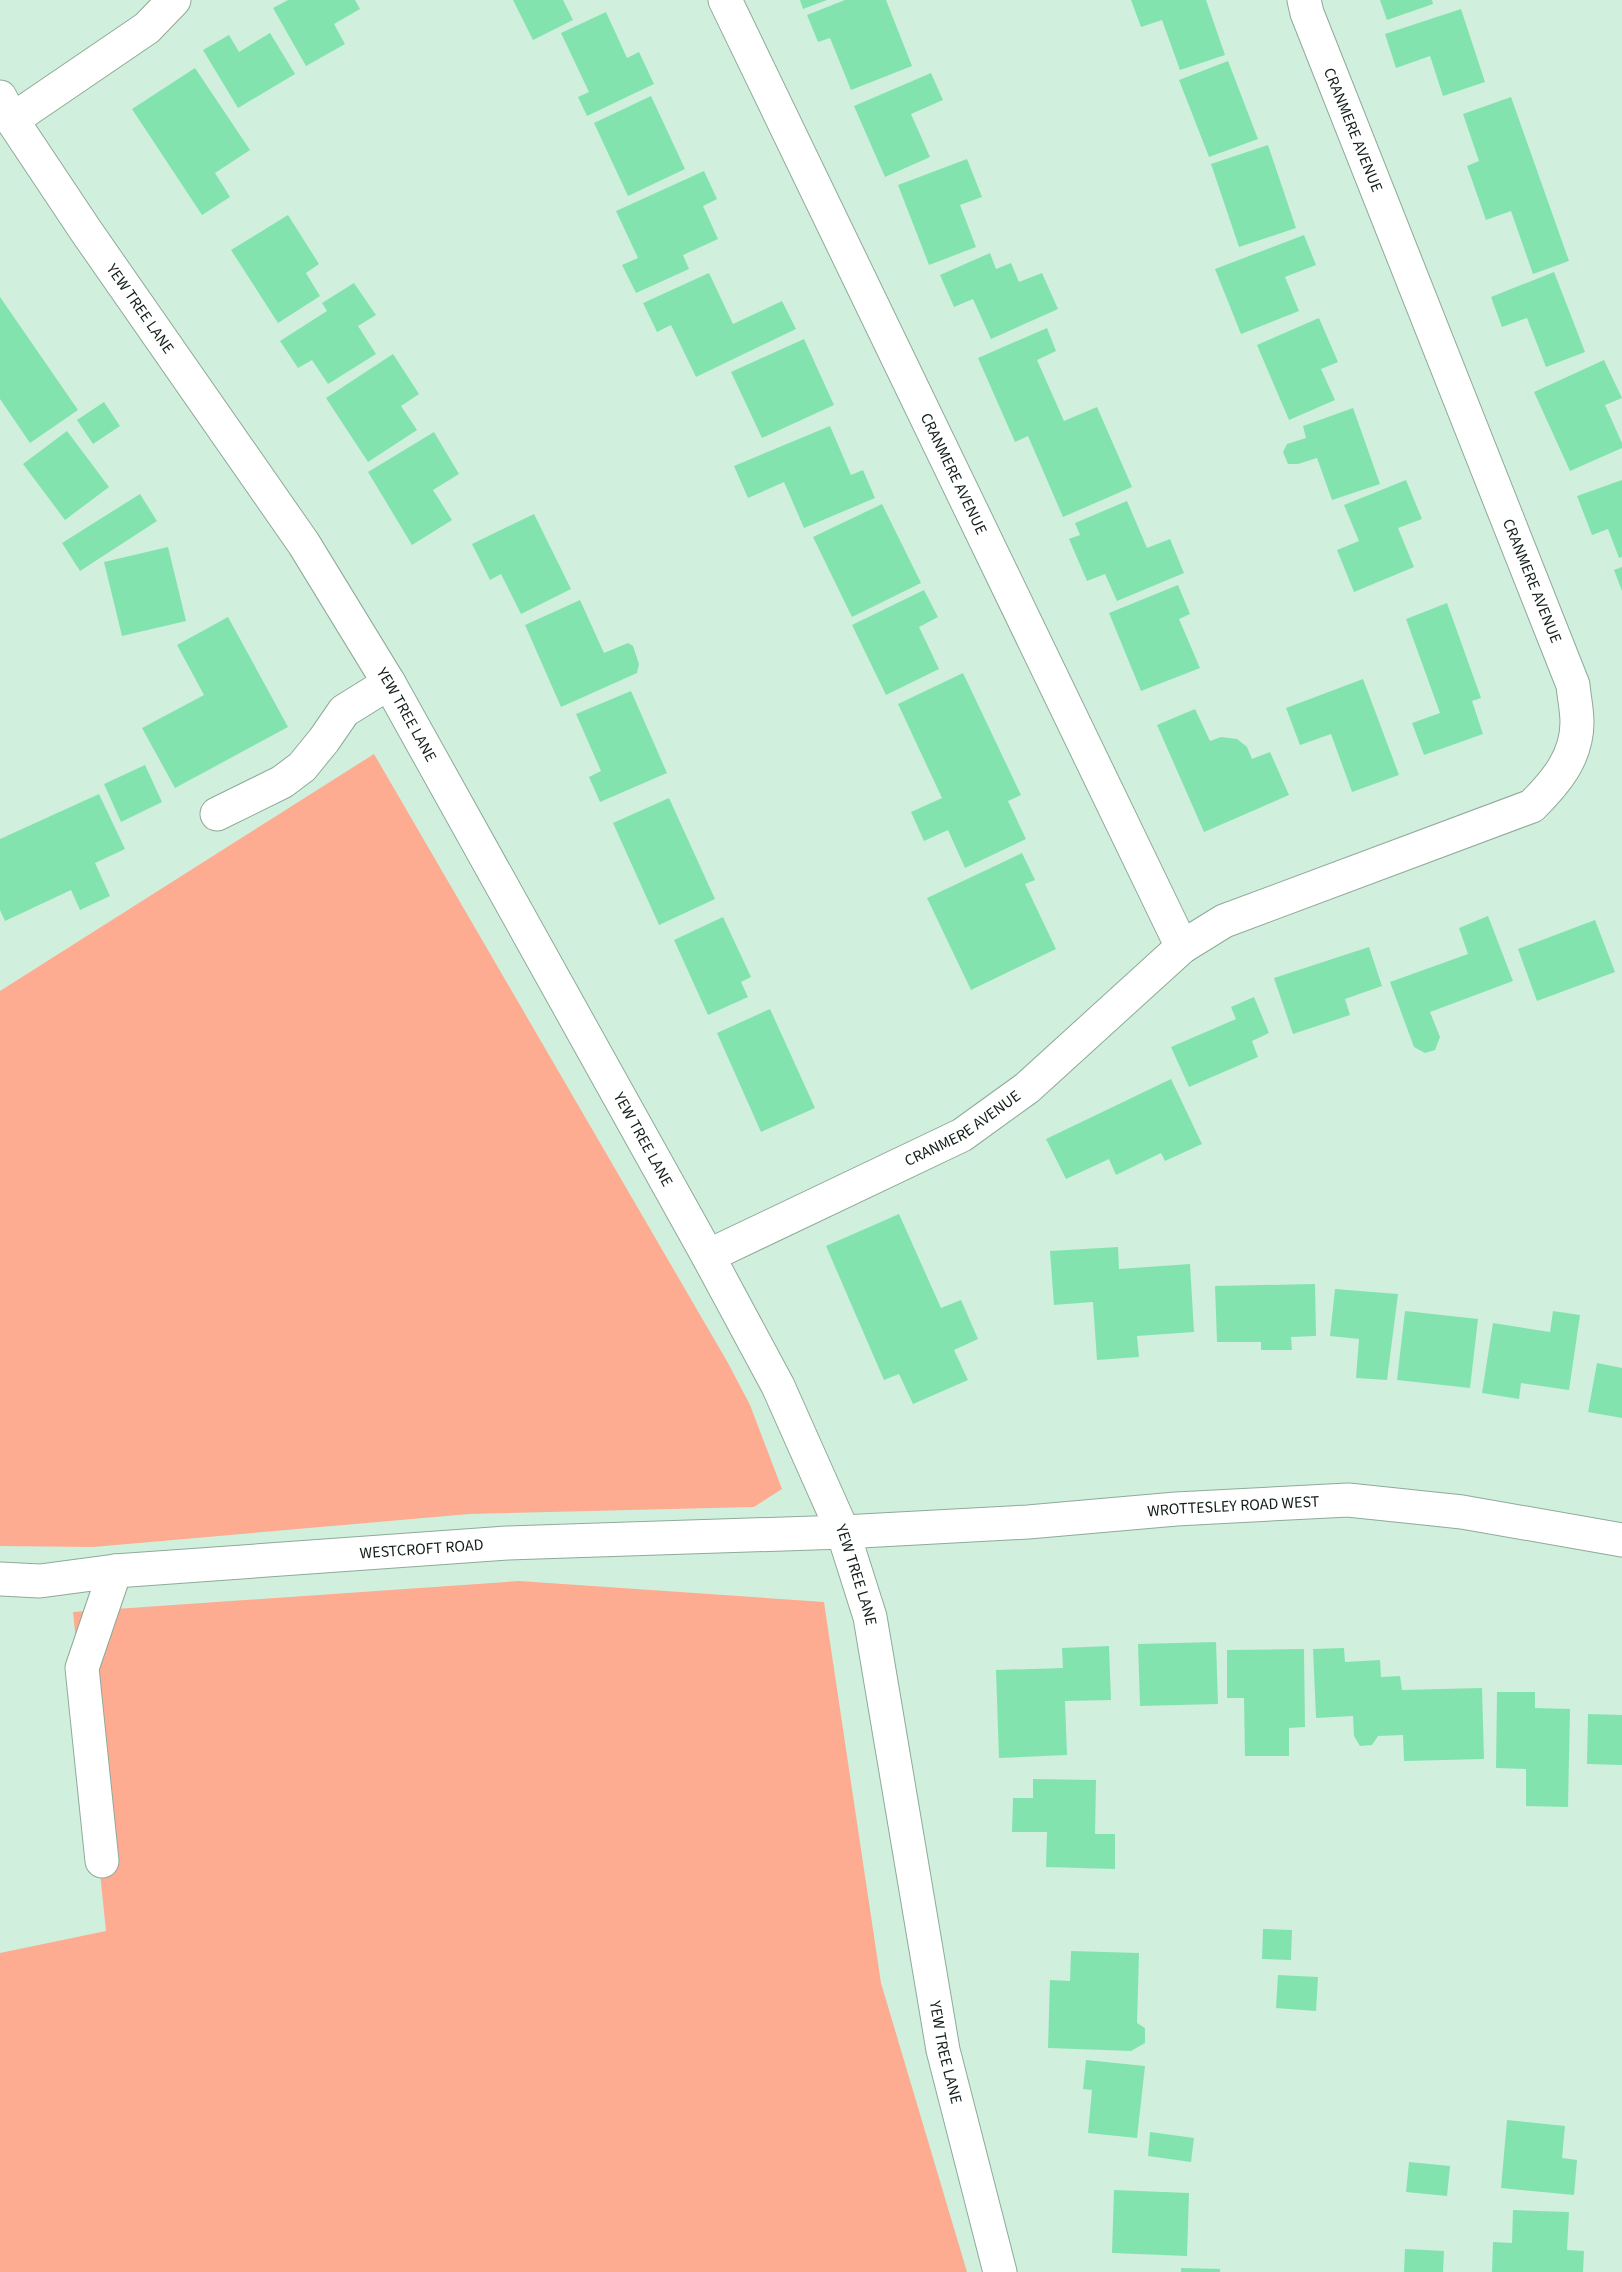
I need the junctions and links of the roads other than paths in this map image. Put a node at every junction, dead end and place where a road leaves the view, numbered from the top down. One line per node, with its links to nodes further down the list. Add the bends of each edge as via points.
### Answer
1 (174, 0): 4 (street, YEW TREE LANE, via 147,28)
2 (725, 0): 7 (street, CRANMERE AVENUE)
3 (1304, 0): 7 (street, CRANMERE AVENUE, via 1573,685 1577,723 1571,754 1557,782 1532,806 1224,921)
4 (6, 109): 5 (street, YEW TREE LANE, via 304,544)
5 (388, 683): 6 (street, via 344,711 302,767 282,782); 8 (street, YEW TREE LANE)
6 (217, 814)
7 (1182, 947): 8 (street, CRANMERE AVENUE, via 1027,1088 962,1135)
8 (708, 1256): 9 (street, YEW TREE LANE, via 778,1386)
9 (843, 1532): 10 (street, WROTTESLEY ROAD WEST, via 1348,1500 1462,1512); 11 (street, WESTCROFT ROAD, via 507,1543); 14 (street, YEW TREE LANE, via 870,1617 943,2050)
10 (1622, 1540)
11 (115, 1571): 12 (street, WESTCROFT ROAD, via 40,1581); 13 (street, via 82,1668)
12 (0, 1579)
13 (102, 1860)
14 (1000, 2272)

